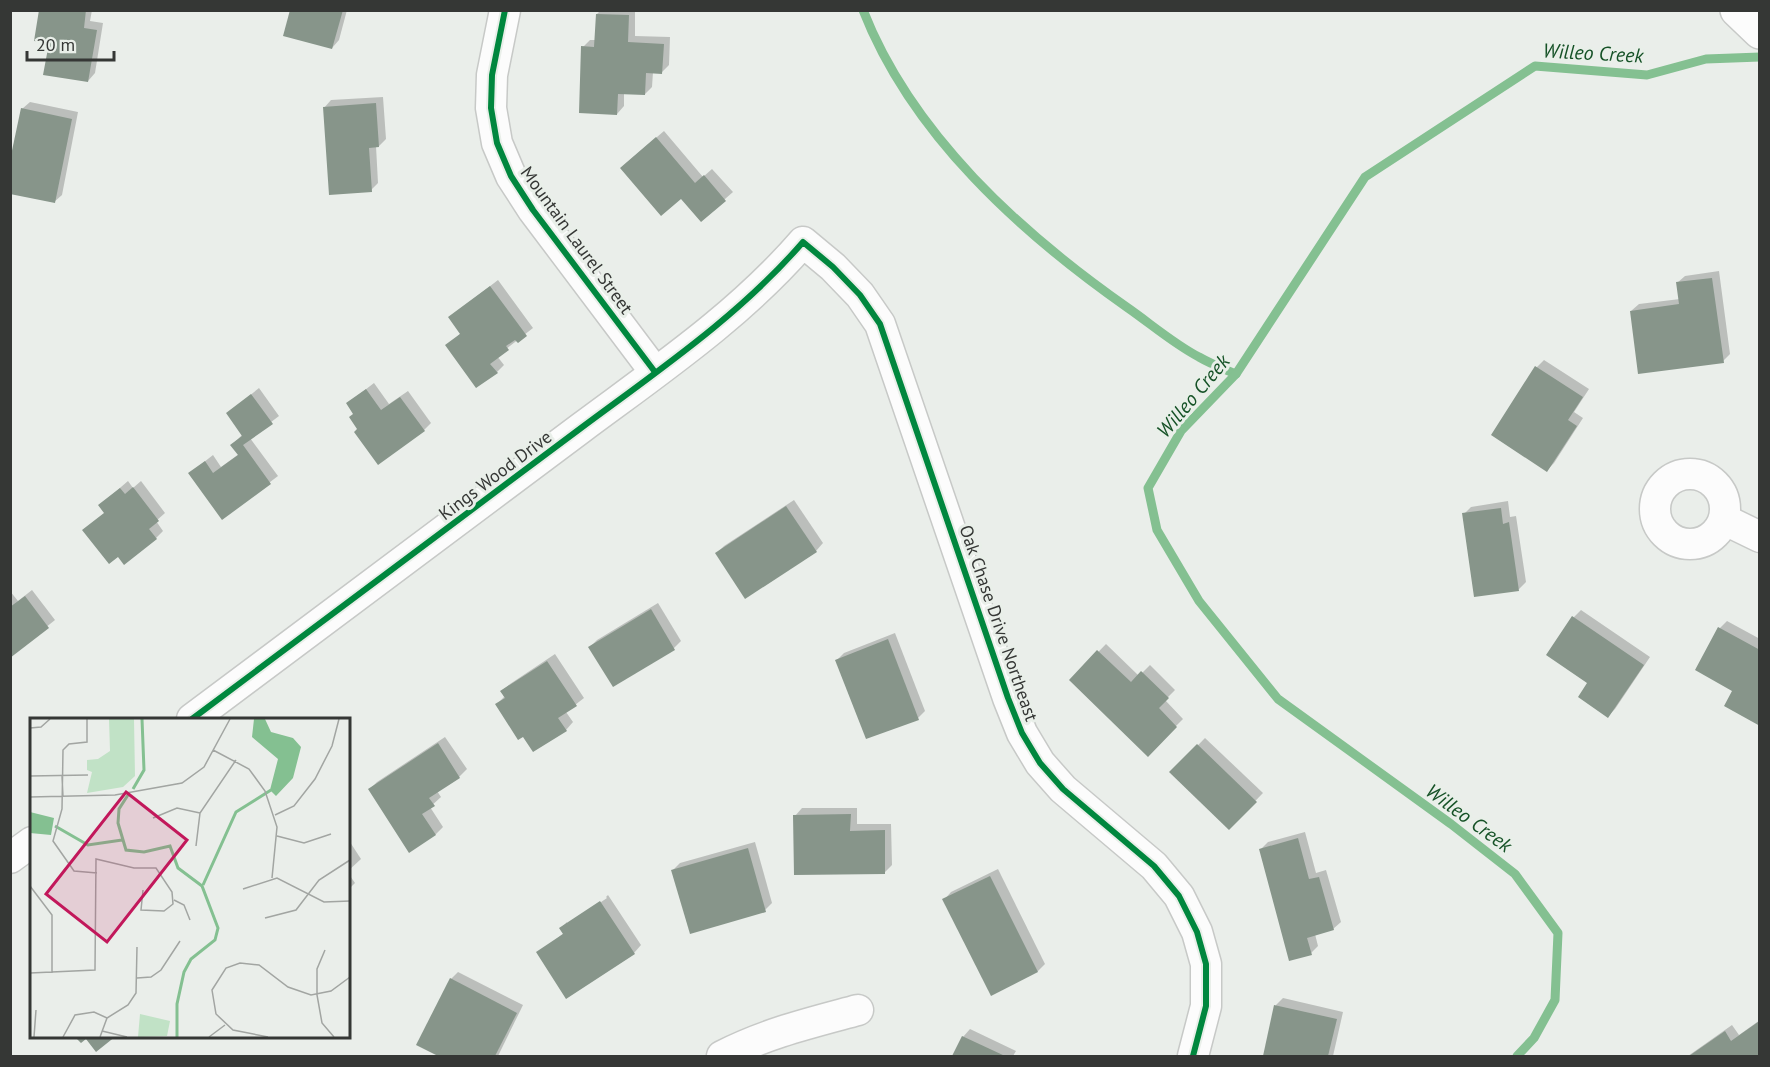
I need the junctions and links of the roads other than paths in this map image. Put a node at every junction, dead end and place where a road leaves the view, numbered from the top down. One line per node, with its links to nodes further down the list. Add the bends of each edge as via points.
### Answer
1 (505, 10): 5 (street, Mountain Laurel Street, via 492,75 491,108 497,143 511,176 533,210)
2 (1737, 10): 3 (main road)
3 (1760, 32)
4 (803, 242): 5 (street, Kings Wood Drive, via 754,295); 13 (street, Oak Chase Drive Northeast, via 860,295 880,324 1022,733 1040,763 1063,789 1154,866 1179,896 1197,932 1206,964 1206,1006)
5 (655, 372): 8 (street, Kings Wood Drive)
6 (1725, 520): 7 (street)
7 (1760, 537)
8 (193, 718)
9 (30, 843): 10 (street)
10 (10, 858)
11 (858, 1010): 12 (street, via 751,1041)
12 (722, 1056)
13 (1193, 1056)

